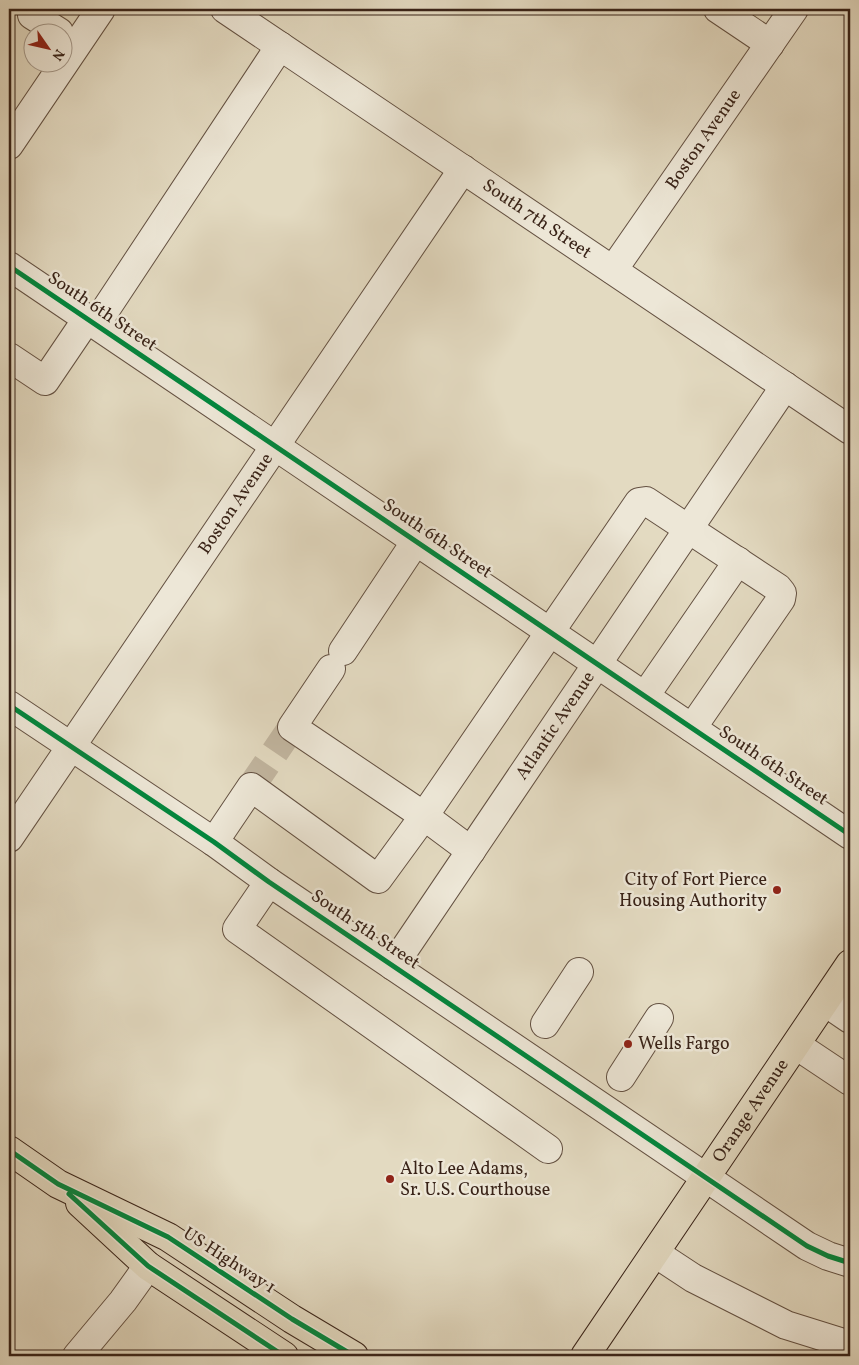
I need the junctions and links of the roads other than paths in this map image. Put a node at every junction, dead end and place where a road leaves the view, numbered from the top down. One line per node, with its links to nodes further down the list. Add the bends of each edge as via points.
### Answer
1 (101, 9): 7 (street)
2 (225, 9): 9 (street, South 7th Street)
3 (718, 9): 8 (street)
4 (794, 9): 8 (street, Boston Avenue)
5 (32, 14): 6 (street)
6 (43, 22)
7 (72, 33)
8 (770, 44): 14 (street, Boston Avenue)
9 (280, 46): 12 (street, South 7th Street); 15 (street)
10 (48, 72): 11 (street)
11 (9, 145)
12 (463, 169): 14 (street, South 7th Street); 19 (street, Boston Avenue)
13 (9, 266): 15 (street, South 6th Street)
14 (613, 270): 17 (street, South 7th Street)
15 (92, 322): 16 (street, via 45,381); 19 (street, South 6th Street)
16 (9, 357)
17 (785, 386): 18 (street, South 7th Street); 20 (street, Atlantic Avenue)
18 (850, 430)
19 (275, 446): 21 (street, South 6th Street); 28 (street, Boston Avenue)
20 (688, 529): 22 (street); 23 (street, via 646,501 639,502); 24 (street, Atlantic Avenue)
21 (416, 541): 23 (street, South 6th Street); 29 (street, via 292,727)
22 (738, 561): 25 (street); 27 (street, via 778,588 782,599)
23 (550, 632): 24 (street, South 6th Street); 29 (street)
24 (597, 664): 25 (street, South 6th Street); 33 (street, Atlantic Avenue)
25 (645, 696): 27 (street, South 6th Street)
26 (9, 705): 28 (street, South 5th Street)
27 (692, 728): 30 (street, South 6th Street)
28 (71, 747): 31 (street, Boston Avenue); 32 (street, South 5th Street)
29 (424, 816): 32 (street, via 378,879 251,787); 33 (street)
30 (850, 835)
31 (9, 838)
32 (214, 842): 34 (street, South 5th Street)
33 (471, 851): 36 (street, Atlantic Avenue)
34 (269, 882): 36 (street, South 5th Street); 45 (street, via 237,929)
35 (850, 964): 38 (main road, Orange Avenue)
36 (393, 966): 47 (street, South 5th Street)
37 (579, 972): 41 (street)
38 (825, 1002): 40 (street); 42 (main road, Orange Avenue)
39 (659, 1018): 43 (street)
40 (850, 1019)
41 (545, 1024)
42 (796, 1045): 44 (street); 47 (main road, Orange Avenue)
43 (621, 1077)
44 (850, 1081)
45 (548, 1149)
46 (9, 1150): 48 (main road, US Highway 1)
47 (706, 1178): 49 (main road, Orange Avenue); 50 (street, South 5th Street, via 807,1246)
48 (58, 1184): 51 (main road, US Highway 1); 55 (main road, US Highway 1, via 168,1237)
49 (655, 1253): 52 (street, via 693,1278 786,1325); 56 (main road, Orange Avenue)
50 (850, 1263)
51 (148, 1266): 53 (street); 54 (main road, US Highway 1)
52 (850, 1345)
53 (76, 1356)
54 (284, 1356)
55 (354, 1356)
56 (585, 1356)

